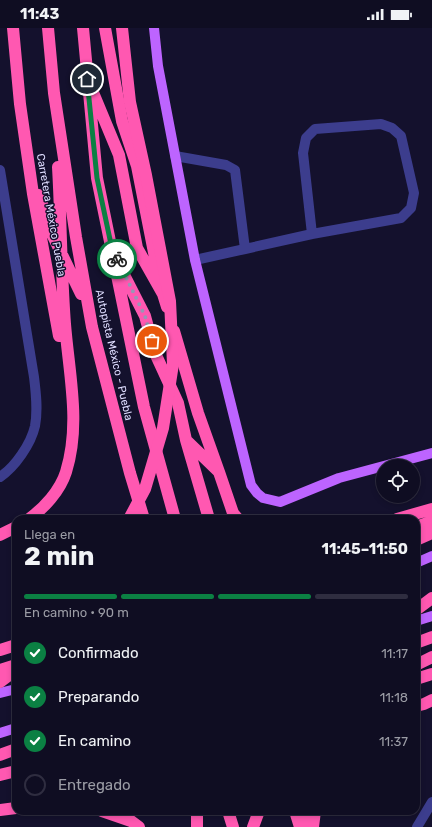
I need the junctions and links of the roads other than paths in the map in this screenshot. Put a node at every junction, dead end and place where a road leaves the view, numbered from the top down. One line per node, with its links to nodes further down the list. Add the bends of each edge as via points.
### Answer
1 (13, 28): 9 (highway, Carretera México Puebla)
2 (48, 28): 8 (highway, Autopista México - Puebla)
3 (83, 28): 7 (highway, Autopista México - Puebla)
4 (105, 28): 17 (highway, via 122,121 137,166)
5 (122, 28): 26 (highway, bridge, via 130,102 170,301 173,364 163,428 146,489)
6 (154, 28): 10 (main road, via 158,66)
7 (87, 79): 13 (highway, Autopista México - Puebla, via 97,178); 17 (highway, via 119,155 137,248)
8 (54, 94): 15 (highway); 18 (highway, Autopista México - Puebla)
9 (25, 138): 15 (highway, via 38,192); 19 (highway, Carretera México Puebla, via 32,194)
10 (175, 156): 14 (street, via 226,165 235,170); 16 (main road)
11 (0, 170): 23 (street, via 37,401 35,427 27,444 19,459)
12 (312, 234): 12 (street, via 401,218 411,208 414,193 401,136 392,128 381,124 315,129 306,138 303,152); 14 (street)
13 (112, 249): 20 (highway, via 145,316 155,353 178,403); 28 (highway, Autopista México - Puebla, via 144,407)
14 (245, 249): 16 (street)
15 (62, 256): 18 (highway, via 78,286); 19 (highway)
16 (194, 260): 21 (main road, via 251,485 257,493 280,502 339,478)
17 (163, 294): 22 (highway, via 198,413)
18 (92, 327): 27 (highway, Autopista México - Puebla)
19 (72, 404): 25 (highway, via 73,441 65,474 48,502)
20 (186, 440): 22 (highway); 29 (highway)
21 (432, 453)
22 (219, 472): 30 (highway)
23 (0, 477)
24 (432, 509): 31 (highway)
25 (34, 515)
26 (131, 515)
27 (143, 515)
28 (174, 515)
29 (208, 515)
30 (235, 515)
31 (411, 515)
32 (432, 522): 33 (highway)
33 (420, 526)
34 (12, 528): 36 (highway)
35 (432, 533): 37 (highway)
36 (0, 535)
37 (420, 538)
38 (432, 556): 39 (main road)
39 (420, 561)
40 (432, 598): 41 (highway)
41 (420, 607)
42 (432, 616): 43 (main road)
43 (420, 620)
44 (432, 637): 45 (highway)
45 (420, 642)
46 (12, 646): 47 (highway)
47 (0, 650)
48 (12, 666): 49 (highway)
49 (0, 670)
50 (12, 673): 53 (highway)
51 (432, 674): 52 (highway)
52 (420, 678)
53 (0, 682)
54 (12, 690): 55 (main road)
55 (0, 693)
56 (432, 700): 57 (highway)
57 (420, 705)
58 (12, 729): 59 (main road)
59 (0, 733)
60 (12, 750): 61 (highway)
61 (0, 755)
62 (12, 772): 63 (highway)
63 (0, 775)
64 (432, 802): 83 (street)
65 (12, 808): 66 (highway)
66 (0, 810)
67 (114, 815): 75 (highway, via 131,821)
68 (197, 815): 76 (highway)
69 (229, 815): 77 (highway)
70 (256, 815): 78 (highway, bridge)
71 (258, 815): 79 (highway)
72 (296, 815): 80 (highway)
73 (306, 815): 81 (highway)
74 (314, 815): 82 (highway)
75 (139, 827)
76 (197, 827)
77 (233, 827)
78 (253, 827)
79 (260, 827)
80 (300, 827)
81 (307, 827)
82 (313, 827)
83 (417, 827)

